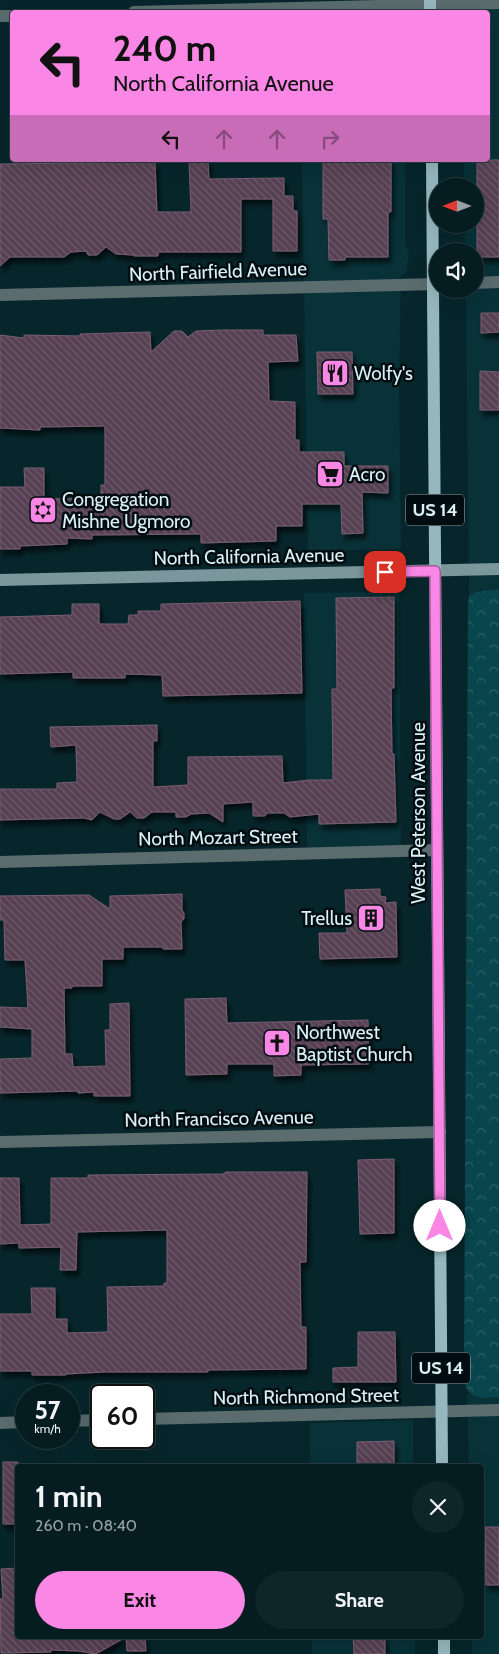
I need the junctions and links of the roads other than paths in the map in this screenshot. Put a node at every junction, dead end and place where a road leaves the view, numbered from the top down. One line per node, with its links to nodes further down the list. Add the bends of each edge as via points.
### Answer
1 (499, 3): 2 (street)
2 (430, 6): 3 (street)
3 (233, 10)
4 (432, 162): 5 (main road, West Peterson Avenue / US 14)
5 (434, 243)
6 (499, 282): 7 (street)
7 (484, 283)
8 (429, 284): 9 (street, North Fairfield Avenue)
9 (0, 295)
10 (435, 298): 12 (main road, West Peterson Avenue / US 14)
11 (499, 569): 12 (main road, North California Avenue)
12 (435, 571): 13 (main road, North California Avenue); 14 (main road, West Peterson Avenue / US 14)
13 (0, 580)
14 (437, 850): 15 (street, North Mozart Street); 16 (main road, West Peterson Avenue / US 14)
15 (0, 862)
16 (440, 1132): 17 (street, North Francisco Avenue); 19 (main road, West Peterson Avenue / US 14)
17 (0, 1142)
18 (499, 1410): 19 (street, North Richmond Street)
19 (441, 1411): 20 (street, North Richmond Street); 23 (main road, West Peterson Avenue / US 14)
20 (155, 1419)
21 (15, 1422): 22 (street)
22 (0, 1423)
23 (442, 1464)
24 (444, 1639): 25 (main road)
25 (444, 1654)

